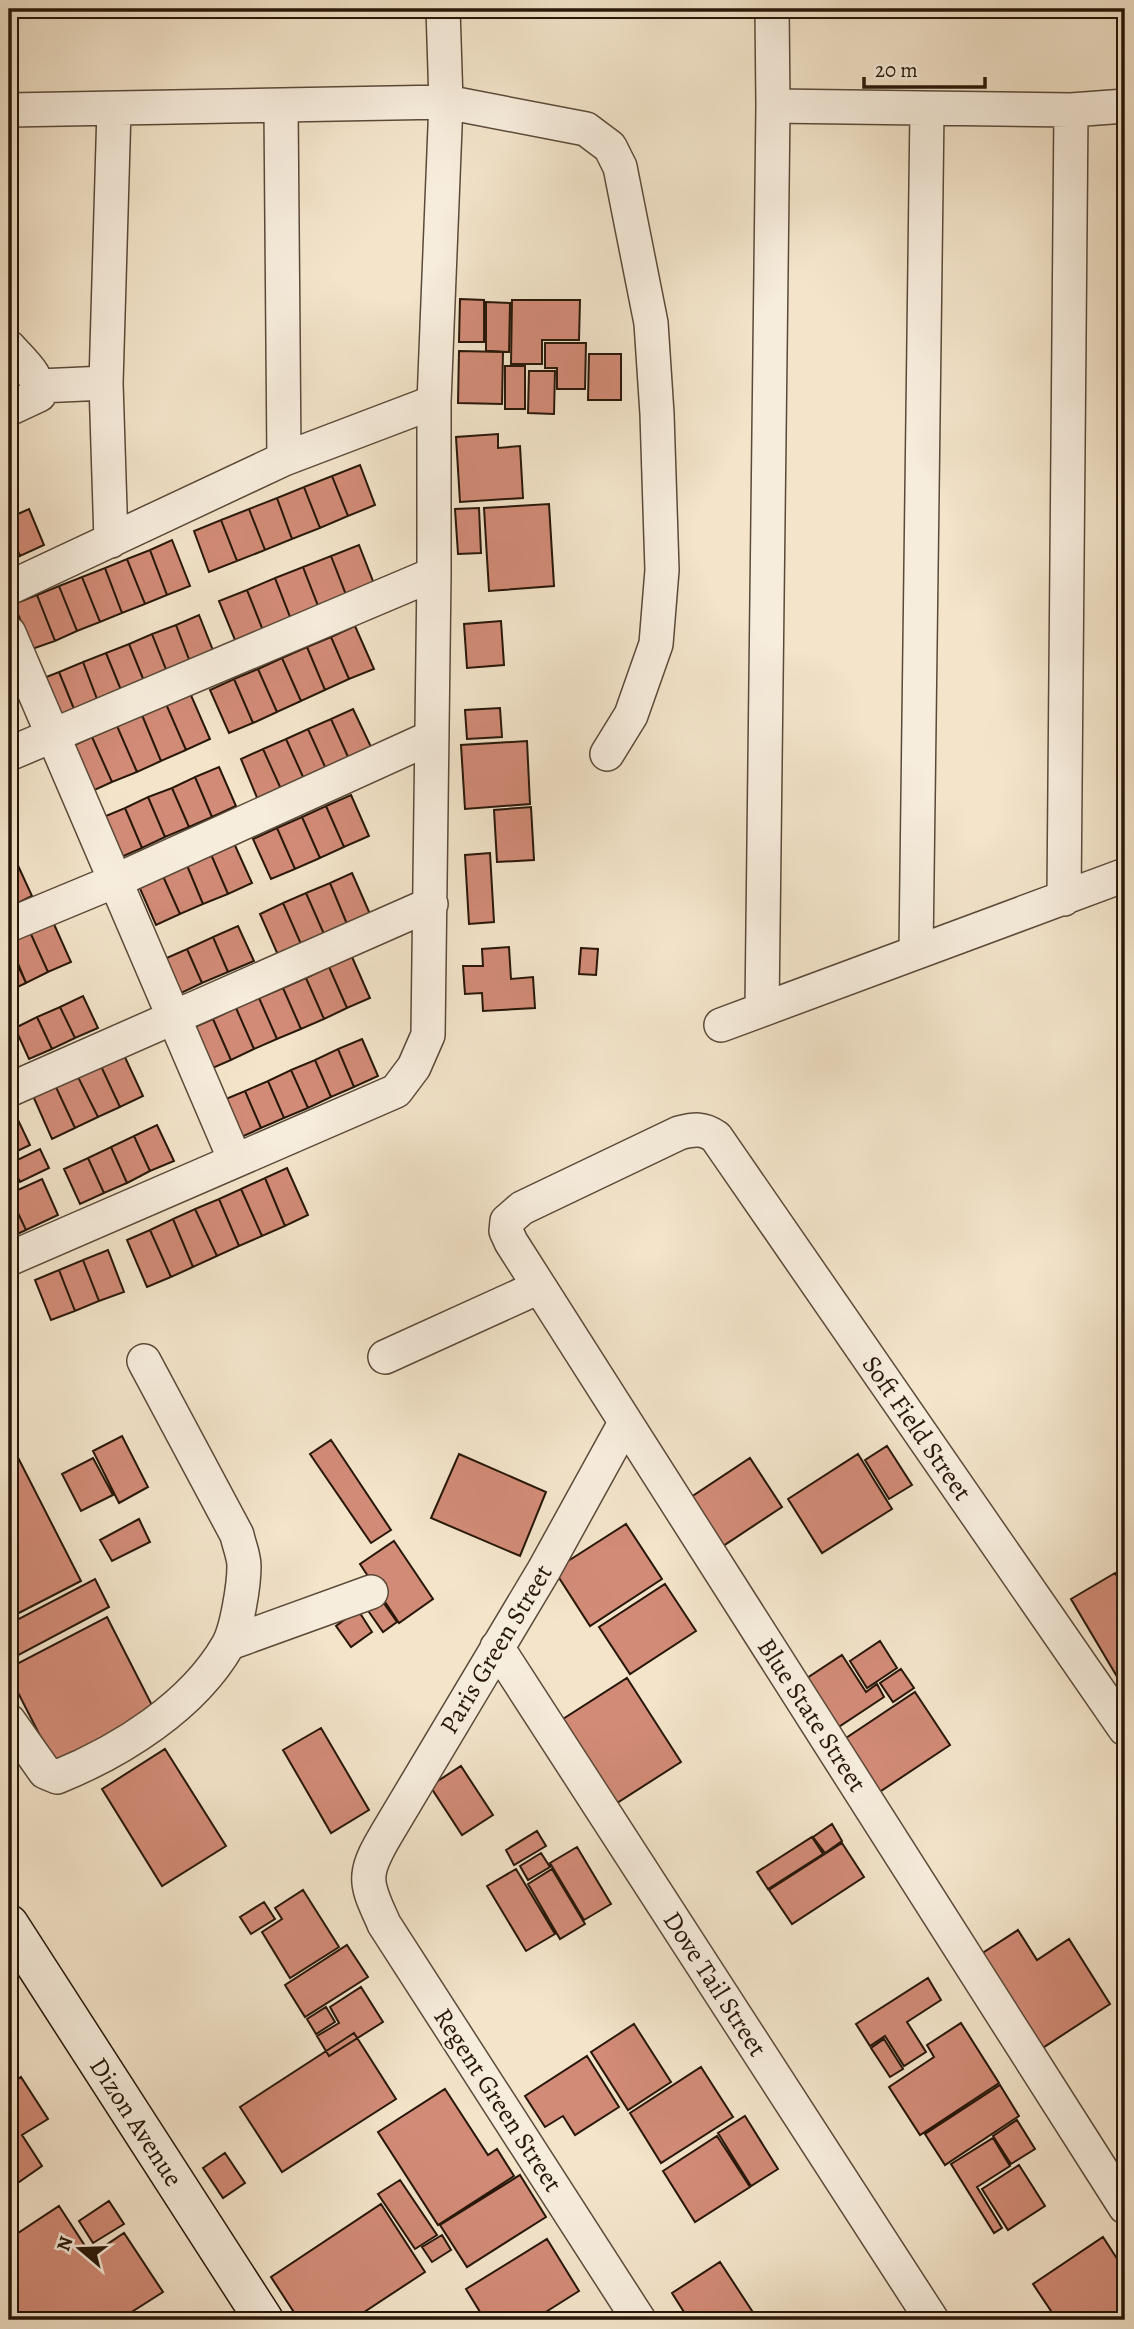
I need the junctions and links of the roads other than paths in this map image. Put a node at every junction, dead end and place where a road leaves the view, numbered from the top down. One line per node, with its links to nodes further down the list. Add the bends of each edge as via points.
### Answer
1 (443, 9): 3 (street)
2 (772, 9): 5 (street)
3 (446, 102): 4 (street); 14 (street); 24 (street, via 586,129 610,147 620,167 651,323 662,569 656,644 631,715)
4 (281, 106): 7 (street); 16 (street)
5 (773, 106): 8 (street); 31 (street)
6 (1125, 106): 10 (street)
7 (114, 109): 9 (street); 12 (street)
8 (927, 109): 10 (street); 30 (street)
9 (9, 110)
10 (1071, 110): 27 (street)
11 (9, 347): 13 (street)
12 (106, 383): 13 (street); 17 (street)
13 (40, 386): 15 (street, via 39,395)
14 (434, 402): 16 (street); 18 (street)
15 (9, 409)
16 (284, 459): 17 (street)
17 (111, 541): 19 (street)
18 (435, 574): 21 (street); 22 (street)
19 (9, 587)
20 (9, 633): 21 (street)
21 (53, 735): 23 (street); 26 (street)
22 (432, 737): 26 (street); 28 (street)
23 (9, 754)
24 (607, 754)
25 (1125, 875): 27 (street)
26 (115, 881): 29 (street); 32 (street)
27 (1064, 899): 30 (street)
28 (431, 904): 32 (street); 36 (street, via 428,1035 414,1067 396,1091)
29 (9, 925)
30 (916, 952): 31 (street)
31 (762, 1010): 33 (street)
32 (173, 1017): 34 (street); 36 (street)
33 (721, 1026)
34 (9, 1090)
35 (706, 1130): 38 (street, Blue State Street, via 679,1133 522,1209 507,1221 511,1242); 46 (street, Soft Field Street, via 725,1149)
36 (235, 1160): 37 (street)
37 (9, 1259)
38 (539, 1287): 39 (street); 41 (street, Blue State Street)
39 (385, 1357)
40 (144, 1360): 43 (street, via 237,1535 244,1564)
41 (625, 1423): 44 (street, Paris Green Street); 49 (street, Blue State Street)
42 (371, 1592): 43 (street)
43 (230, 1643): 45 (street, via 213,1667 157,1723 57,1777 45,1772)
44 (497, 1647): 47 (street, Paris Green Street, via 387,1833); 52 (street, Dove Tail Street)
45 (9, 1721)
46 (1125, 1729)
47 (369, 1875): 51 (street, Regent Green Street, via 384,1924)
48 (9, 1924): 50 (street, Dizon Avenue)
49 (1125, 2207)
50 (264, 2320)
51 (639, 2320)
52 (932, 2320)

